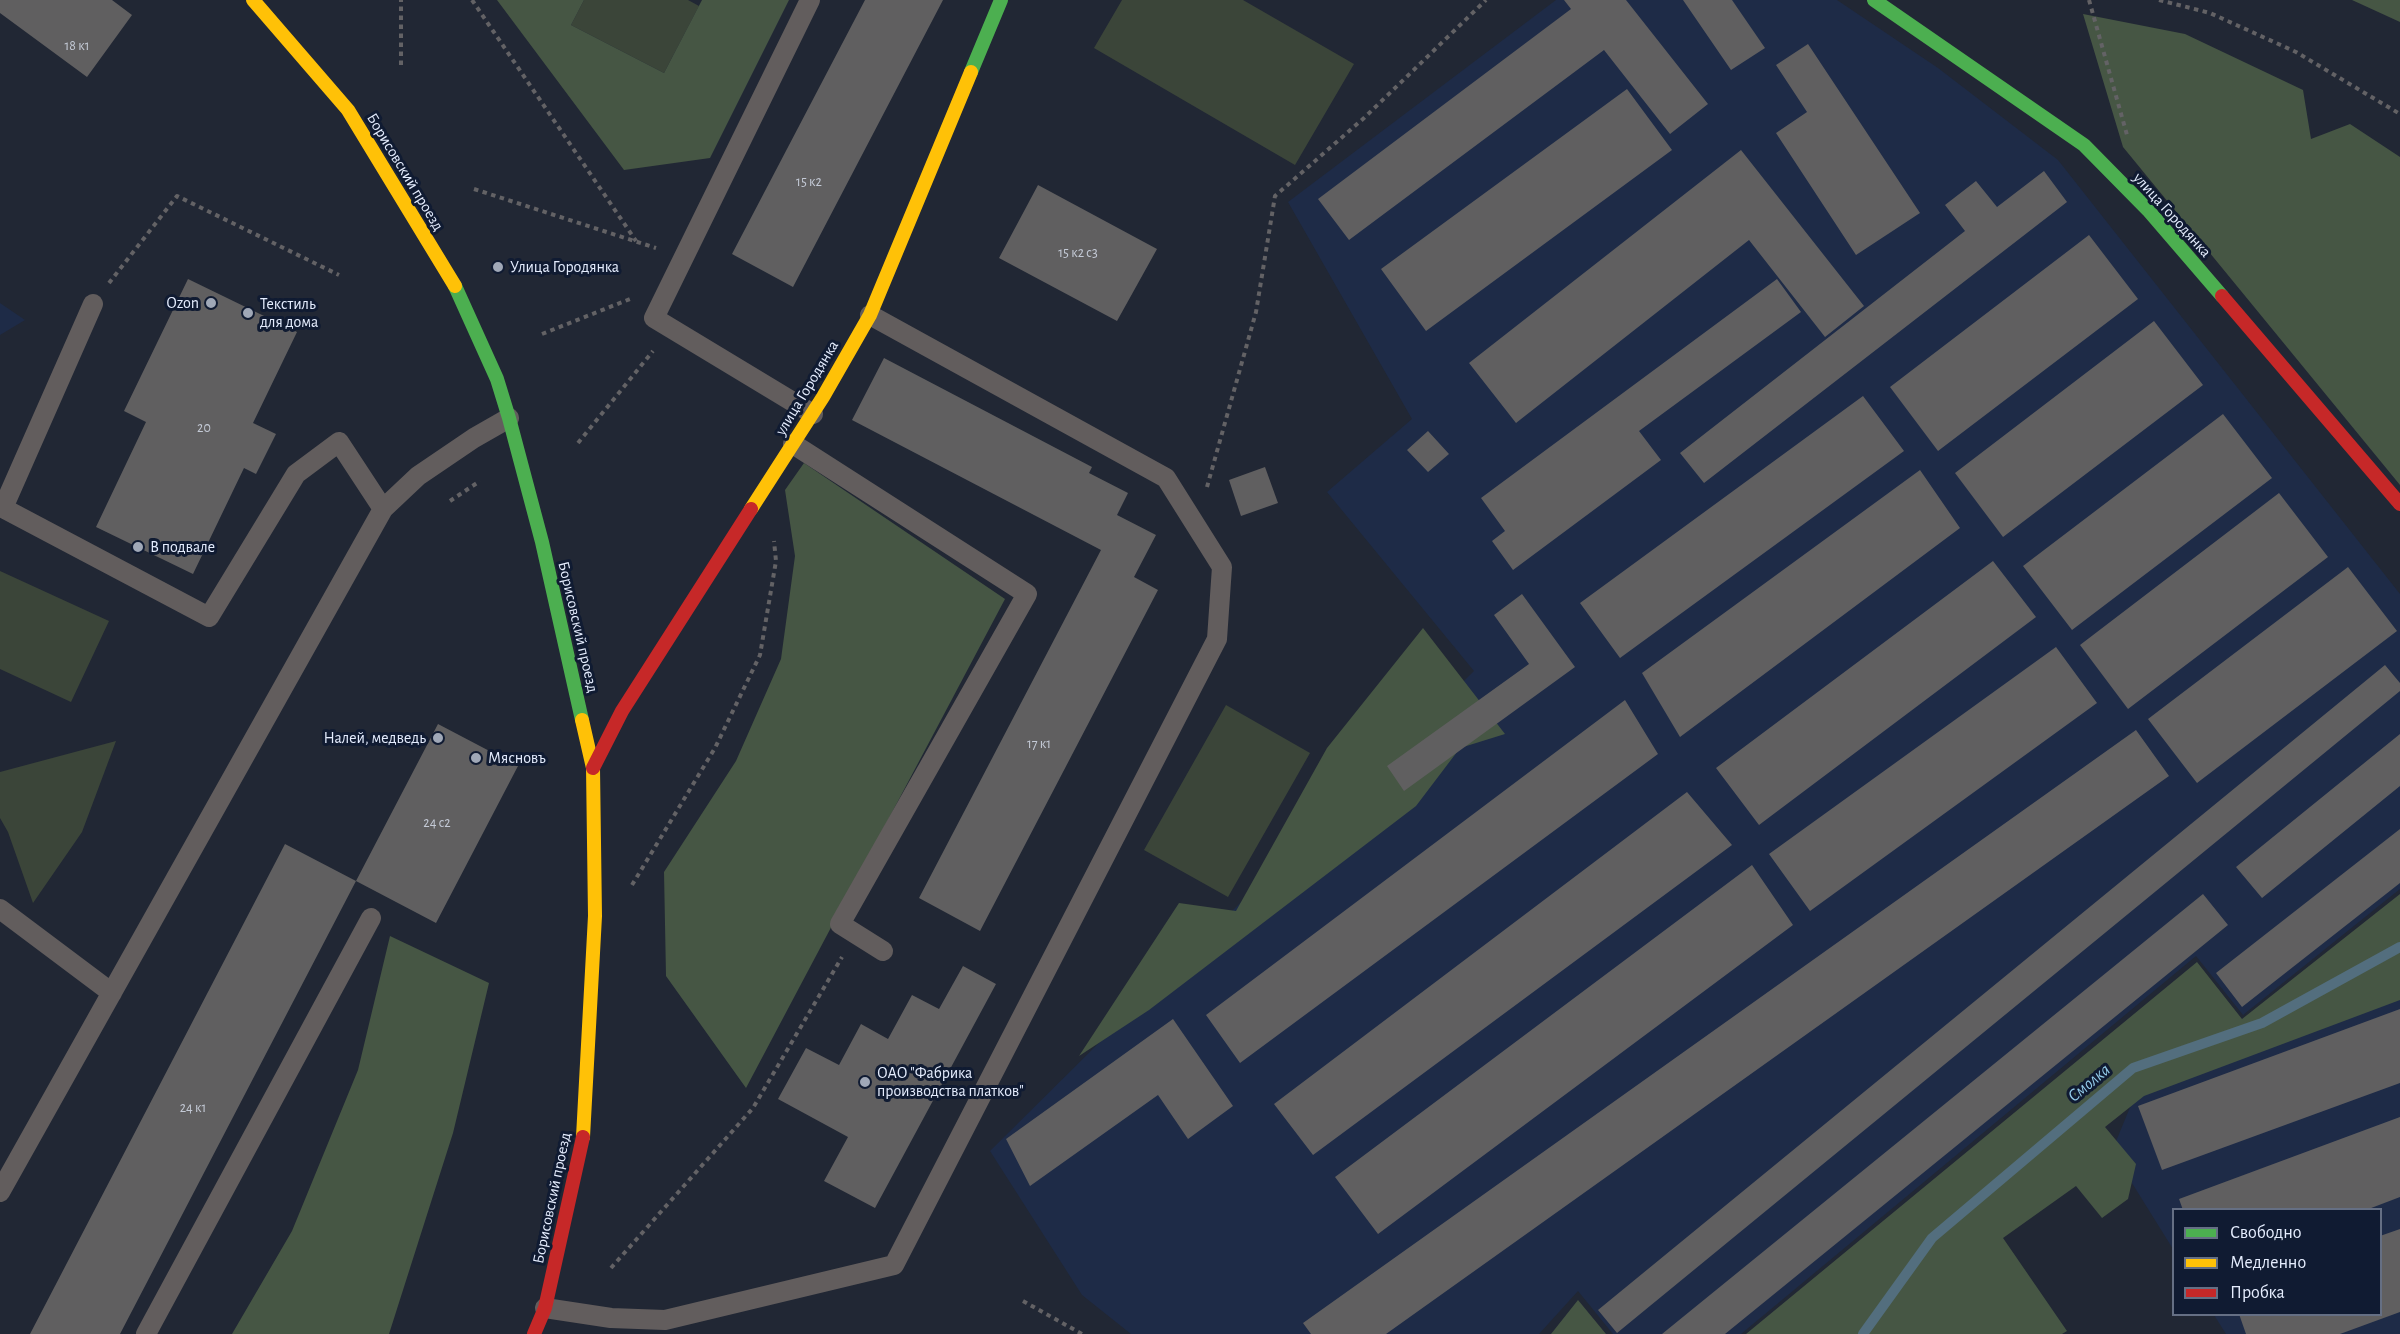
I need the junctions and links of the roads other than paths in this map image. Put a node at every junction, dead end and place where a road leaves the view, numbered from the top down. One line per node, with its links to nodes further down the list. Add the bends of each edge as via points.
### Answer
1 (253, 0): 8 (street, Борисовский проезд, via 348,110 459,292)
2 (810, 0): 7 (lane, via 654,318)
3 (1001, 0): 6 (street, улица Городянка)
4 (1874, 0): 10 (street, улица Городянка, via 2084,145 2148,210)
5 (93, 304): 11 (lane, via 3,508 209,617 296,474 339,442)
6 (870, 315): 7 (street, улица Городянка); 18 (lane, via 1166,478 1222,567 1217,639 894,1265 665,1320 611,1318)
7 (813, 414): 9 (street, улица Городянка)
8 (509, 418): 11 (lane, via 418,476); 12 (street, Борисовский проезд, via 542,542)
9 (793, 444): 12 (street, улица Городянка, via 622,711); 15 (lane, via 1027,594 840,924)
10 (2400, 504)
11 (383, 509): 16 (lane)
12 (592, 768): 18 (street, Борисовский проезд, via 595,916 582,1147)
13 (0, 909): 16 (lane)
14 (371, 918): 19 (lane)
15 (883, 951)
16 (112, 993): 17 (lane)
17 (0, 1192)
18 (545, 1308): 20 (street, Борисовский проезд)
19 (146, 1334)
20 (534, 1334)

